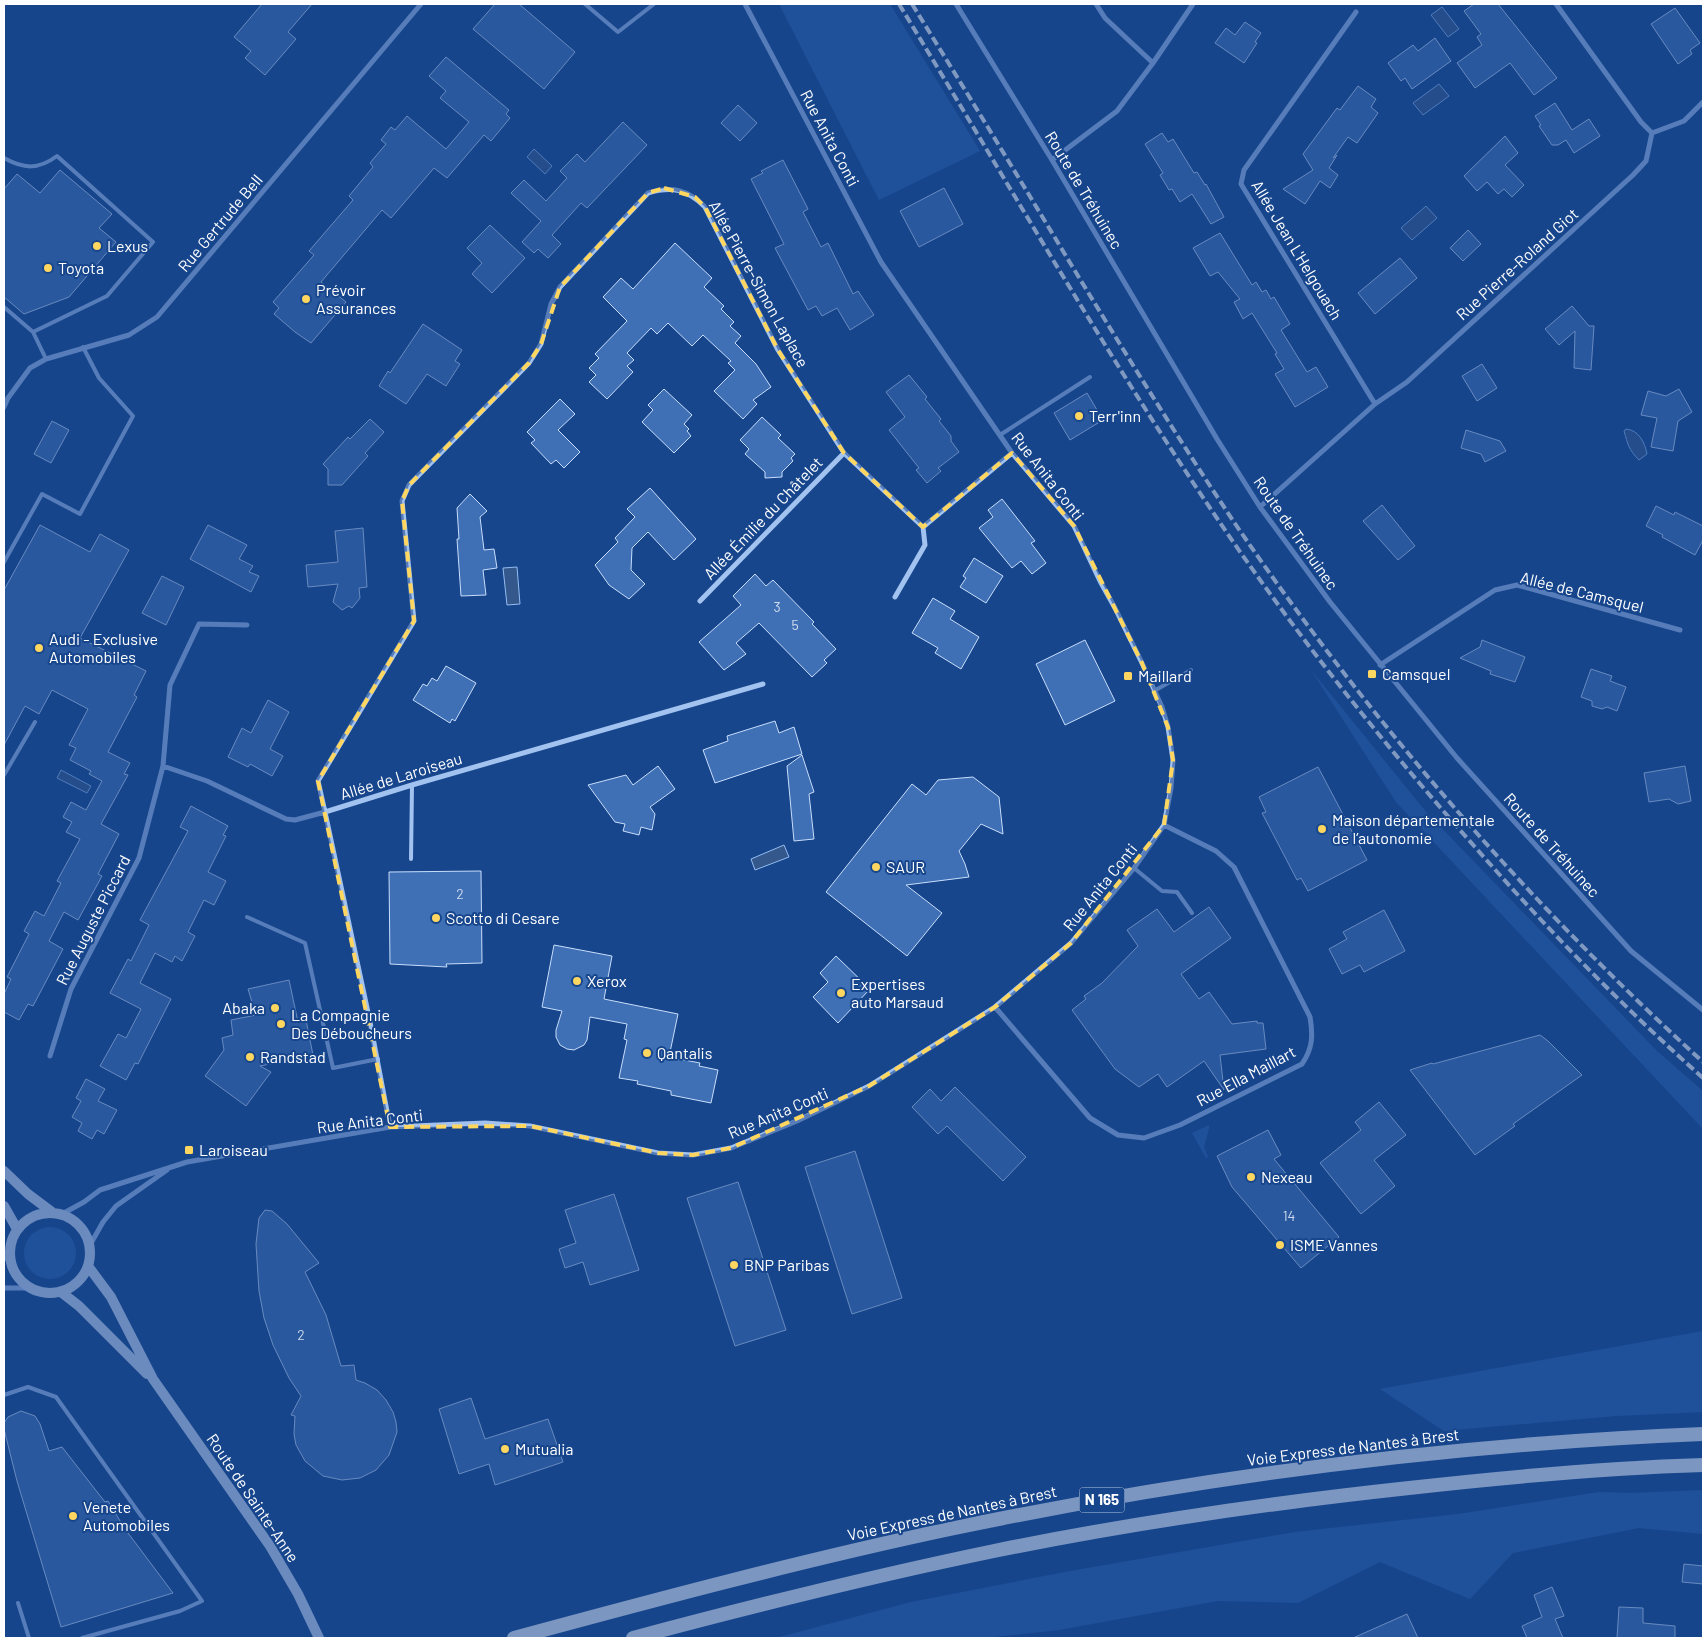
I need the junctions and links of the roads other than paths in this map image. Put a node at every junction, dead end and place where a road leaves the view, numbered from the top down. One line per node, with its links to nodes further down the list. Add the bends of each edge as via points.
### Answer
1 (421, 4): 17 (street, Rue Gertrude Bell, via 156,317 129,335)
2 (584, 4): 3 (lane, via 618,32)
3 (654, 4)
4 (746, 4): 22 (street, Rue Anita Conti, via 881,262)
5 (956, 4): 14 (street, Route de Tréhuinec)
6 (1096, 4): 10 (street, via 1105,18)
7 (1193, 4): 10 (street)
8 (1556, 4): 12 (street)
9 (1356, 12): 20 (street, Allée Jean L'Helgouach, via 1244,170 1241,184)
10 (1153, 63): 14 (street, via 1117,110)
11 (1703, 102): 12 (street, via 1684,120)
12 (1652, 133): 20 (street, Rue Pierre-Roland Giot, via 1646,161 1634,175 1407,382)
13 (4, 158): 16 (lane, via 32,167 42,166 56,156 153,242 107,296)
14 (1052, 160): 25 (street, Route de Tréhuinec, via 1216,439)
15 (4, 307): 16 (lane)
16 (33, 332): 18 (lane)
17 (83, 348): 18 (street, Rue Gertrude Bell); 27 (lane, via 99,378 133,416 80,514 42,494)
18 (46, 359): 21 (street, Rue Gertrude Bell, via 30,368)
19 (1090, 377): 22 (lane)
20 (1375, 404): 25 (street, Rue Pierre-Roland Giot)
21 (4, 407)
22 (1000, 435): 24 (street, Rue Anita Conti)
23 (844, 453): 26 (street, Allée Pierre-Simon Laplace); 29 (street, Allée Émilie du Châtelet); 40 (street, Allée Pierre-Simon Laplace, via 778,350 705,207 695,197 680,190 664,188 648,193 560,288 551,304 541,344 529,363 409,485 402,502 414,621 318,781)
24 (1012, 453): 26 (street); 35 (street, Rue Anita Conti, via 1074,526)
25 (1260, 506): 32 (street, Route de Tréhuinec)
26 (923, 527): 28 (street, via 925,545)
27 (4, 562)
28 (895, 598)
29 (700, 601)
30 (247, 625): 37 (street, Rue Auguste Piccard, via 199,624 170,685)
31 (1680, 630): 32 (street, Allée de Camsquel, via 1517,585 1495,590)
32 (1380, 666): 47 (street, Route de Tréhuinec, via 1457,758 1631,951)
33 (1191, 670): 35 (lane)
34 (763, 684): 39 (street, Allée de Laroiseau)
35 (1154, 691): 41 (street, Rue Anita Conti, via 1168,727 1173,760)
36 (35, 722): 38 (lane)
37 (163, 766): 40 (street, via 207,781 286,819 296,820); 48 (street, Rue Auguste Piccard, via 139,858 71,989)
38 (4, 775)
39 (412, 785): 40 (street, Allée de Laroiseau); 42 (lane)
40 (325, 812): 49 (street, Allée de Laroiseau)
41 (1164, 825): 43 (street, Rue Anita Conti); 46 (street, Rue Ella Maillart, via 1216,851 1234,867 1310,1017 1312,1045 1302,1064 1180,1125 1144,1138 1118,1136 1090,1118)
42 (411, 859)
43 (1134, 868): 44 (lane, via 1162,891 1177,892); 46 (street, Rue Anita Conti, via 1071,942)
44 (1192, 913)
45 (247, 917): 49 (lane, via 305,944 333,1068)
46 (995, 1007): 50 (street, Rue Anita Conti, via 869,1086 731,1148 693,1155 658,1153 530,1126 485,1123)
47 (1703, 1010)
48 (50, 1056)
49 (378, 1059): 50 (street, Allée de Laroiseau)
50 (390, 1127): 51 (street, Rue Anita Conti)
51 (171, 1167): 54 (street, Rue Anita Conti, via 100,1190 84,1202); 56 (street, Rue Anita Conti, via 116,1206)
52 (4, 1171): 54 (main road, via 22,1189)
53 (4, 1206): 55 (main road)
54 (57, 1213): 55 (main road, via 38,1214 26,1219); 56 (main road, via 71,1218 80,1226)
55 (16, 1229): 57 (main road)
56 (90, 1245): 58 (main road)
57 (6, 1258): 60 (main road, via 19,1280)
58 (88, 1266): 61 (main road, via 82,1278); 62 (main road, Route de Sainte-Anne, via 111,1297)
59 (4, 1288): 60 (street)
60 (29, 1288): 61 (main road, via 50,1294)
61 (61, 1292): 62 (main road, Route de Sainte-Anne)
62 (152, 1379): 69 (main road, Route de Sainte-Anne, via 270,1546)
63 (4, 1395): 68 (lane, via 28,1387 56,1397 202,1601 180,1612)
64 (1703, 1434): 70 (highway, Voie Express de Nantes à Brest / N 165, via 1552,1443 1338,1464 1114,1498 869,1547)
65 (1703, 1465): 71 (highway, N 165, via 1458,1482 1143,1524 917,1568)
66 (18, 1603): 67 (lane)
67 (29, 1638)
68 (82, 1638)
69 (319, 1638)
70 (514, 1638)
71 (633, 1638)

